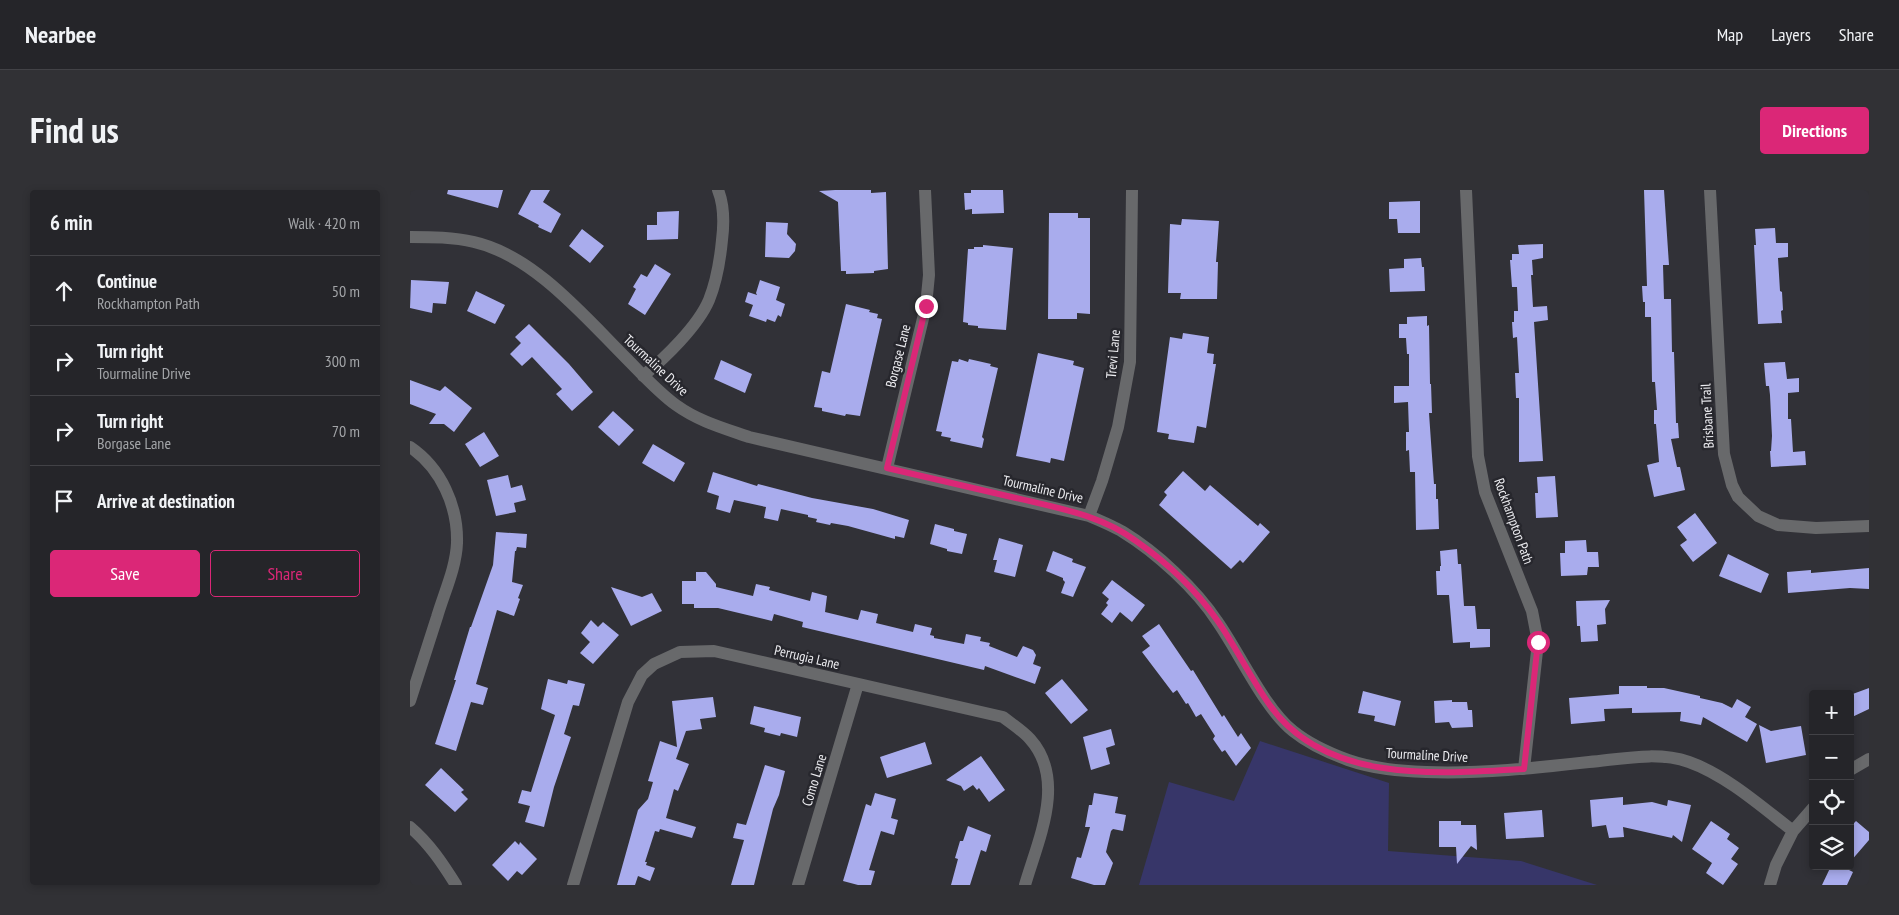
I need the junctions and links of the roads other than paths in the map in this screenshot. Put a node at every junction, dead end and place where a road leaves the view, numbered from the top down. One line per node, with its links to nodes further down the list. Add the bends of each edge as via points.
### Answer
1 (718, 190): 7 (street, via 724,223 720,265 708,302 689,330)
2 (926, 190): 9 (street, Borgase Lane, via 929,275 926,306)
3 (1132, 190): 10 (street, Trevi Lane, via 1130,362 1118,427)
4 (1466, 190): 16 (street, Rockhampton Path, via 1478,456 1484,492 1532,611 1538,642)
5 (1710, 190): 11 (street, Brisbane Trail, via 1724,454 1732,485 1738,497 1754,513 1778,526)
6 (410, 237): 7 (street, Tourmaline Drive, via 438,236 476,242 525,265 560,292)
7 (643, 376): 9 (street, Tourmaline Drive, via 675,404 704,421 748,437)
8 (410, 447): 13 (street, via 418,452 448,491 457,543 453,568)
9 (887, 468): 10 (street, Tourmaline Drive)
10 (1089, 516): 16 (street, Tourmaline Drive, via 1137,541 1186,584 1216,619 1270,705 1292,730 1321,749 1388,770 1460,773)
11 (1869, 526)
12 (858, 684): 21 (street, Perrugia Lane, via 714,651 680,652 654,664 642,675 628,702); 22 (street, Como Lane); 23 (street, Perrugia Lane, via 1003,717 1030,739 1042,758 1049,784 1047,808)
13 (410, 701)
14 (1869, 759): 15 (street)
15 (1854, 768)
16 (1524, 769): 19 (street, Tourmaline Drive, via 1654,756 1687,761 1735,786)
17 (1809, 813): 19 (street)
18 (410, 827): 20 (street, via 442,863)
19 (1794, 831): 24 (street, via 1776,865)
20 (456, 885)
21 (573, 885)
22 (798, 885)
23 (1025, 885)
24 (1770, 885)

